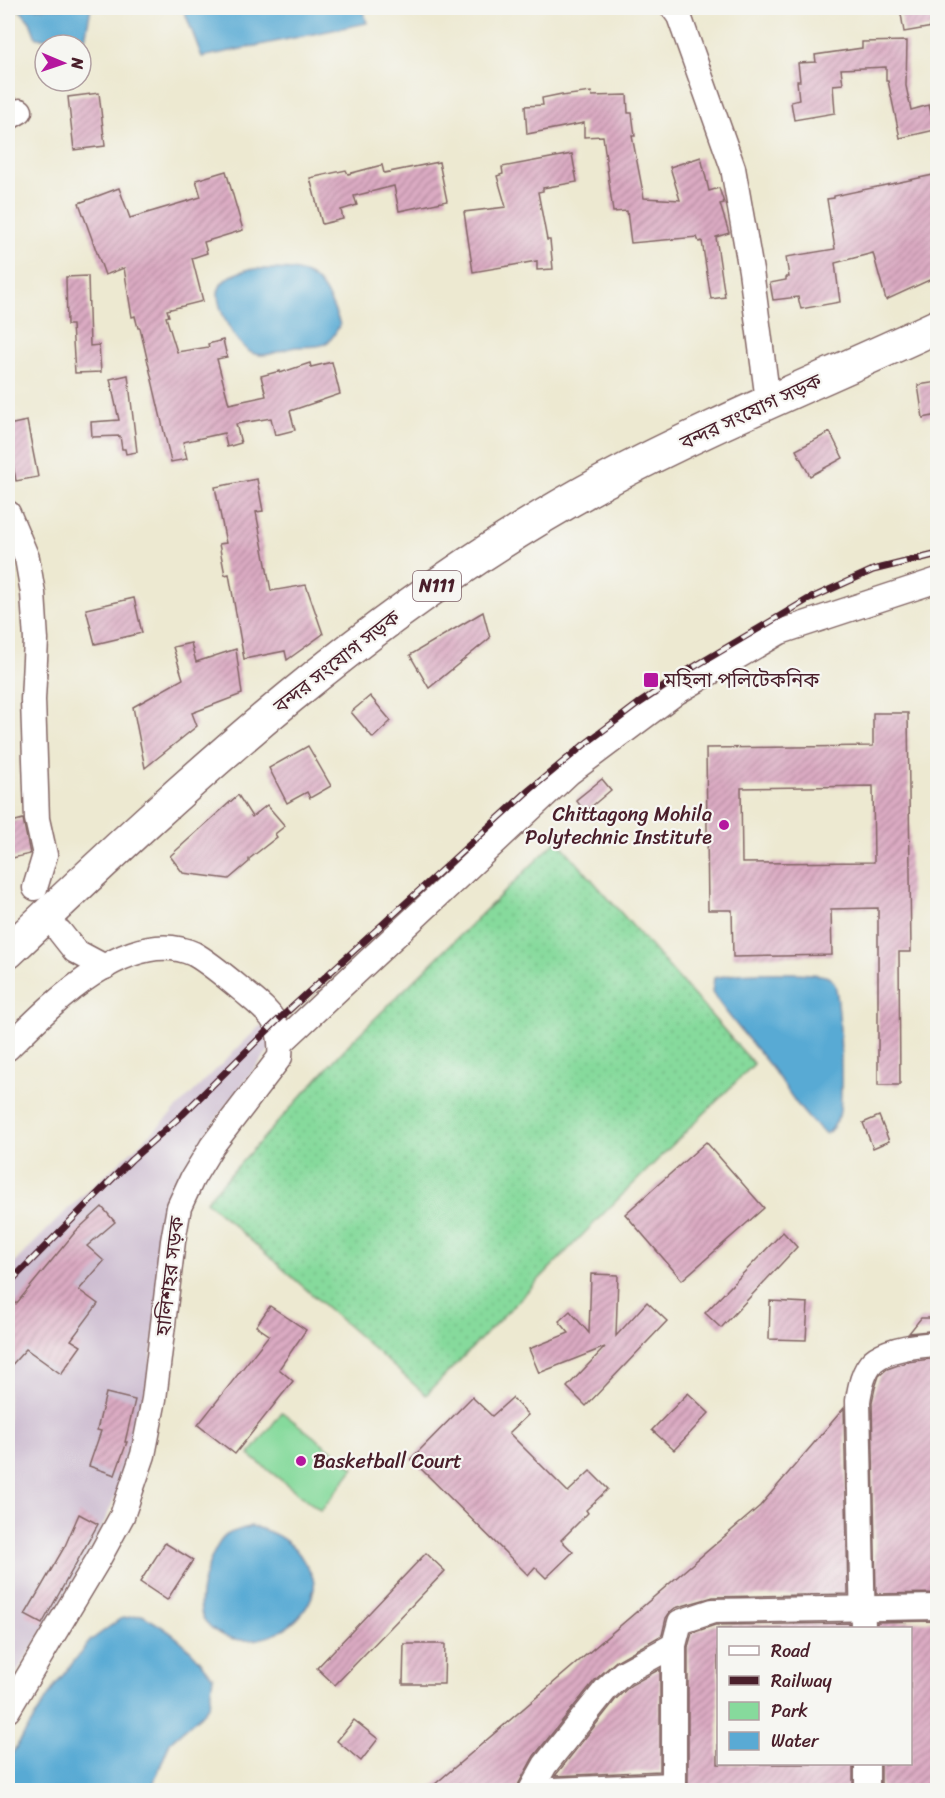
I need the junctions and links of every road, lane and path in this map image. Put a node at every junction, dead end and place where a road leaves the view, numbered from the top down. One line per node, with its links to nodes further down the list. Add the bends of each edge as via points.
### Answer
1 (673, 8): 3 (street, via 733,168)
2 (938, 326): 3 (highway, বন্দর সংযোগ সড়ক / N111)
3 (768, 401): 8 (highway, বন্দর সংযোগ সড়ক / N111, via 603,483 421,596 305,684 144,823)
4 (8, 513): 6 (street, via 27,558 33,593 37,819 45,855)
5 (938, 580): 10 (street, via 780,632 677,692 568,773)
6 (35, 888)
7 (60, 932): 9 (street, via 75,951)
8 (8, 952)
9 (105, 967): 10 (street, via 142,950 162,947 195,955 276,1022); 11 (street, via 76,985)
10 (281, 1043): 16 (street, হালিশহর সড়ক, via 280,1057 212,1146 179,1207 143,1455 122,1516)
11 (8, 1048)
12 (938, 1344): 14 (street, via 897,1350 873,1361 862,1379 858,1401)
13 (938, 1607): 14 (street)
14 (863, 1618): 15 (street, via 713,1611 680,1622)
15 (674, 1645): 18 (street); 19 (street, via 623,1673 606,1689 545,1765)
16 (8, 1710)
17 (867, 1765): 21 (street)
18 (674, 1788): 20 (street)
19 (531, 1791)
20 (554, 1791)
21 (867, 1791)

